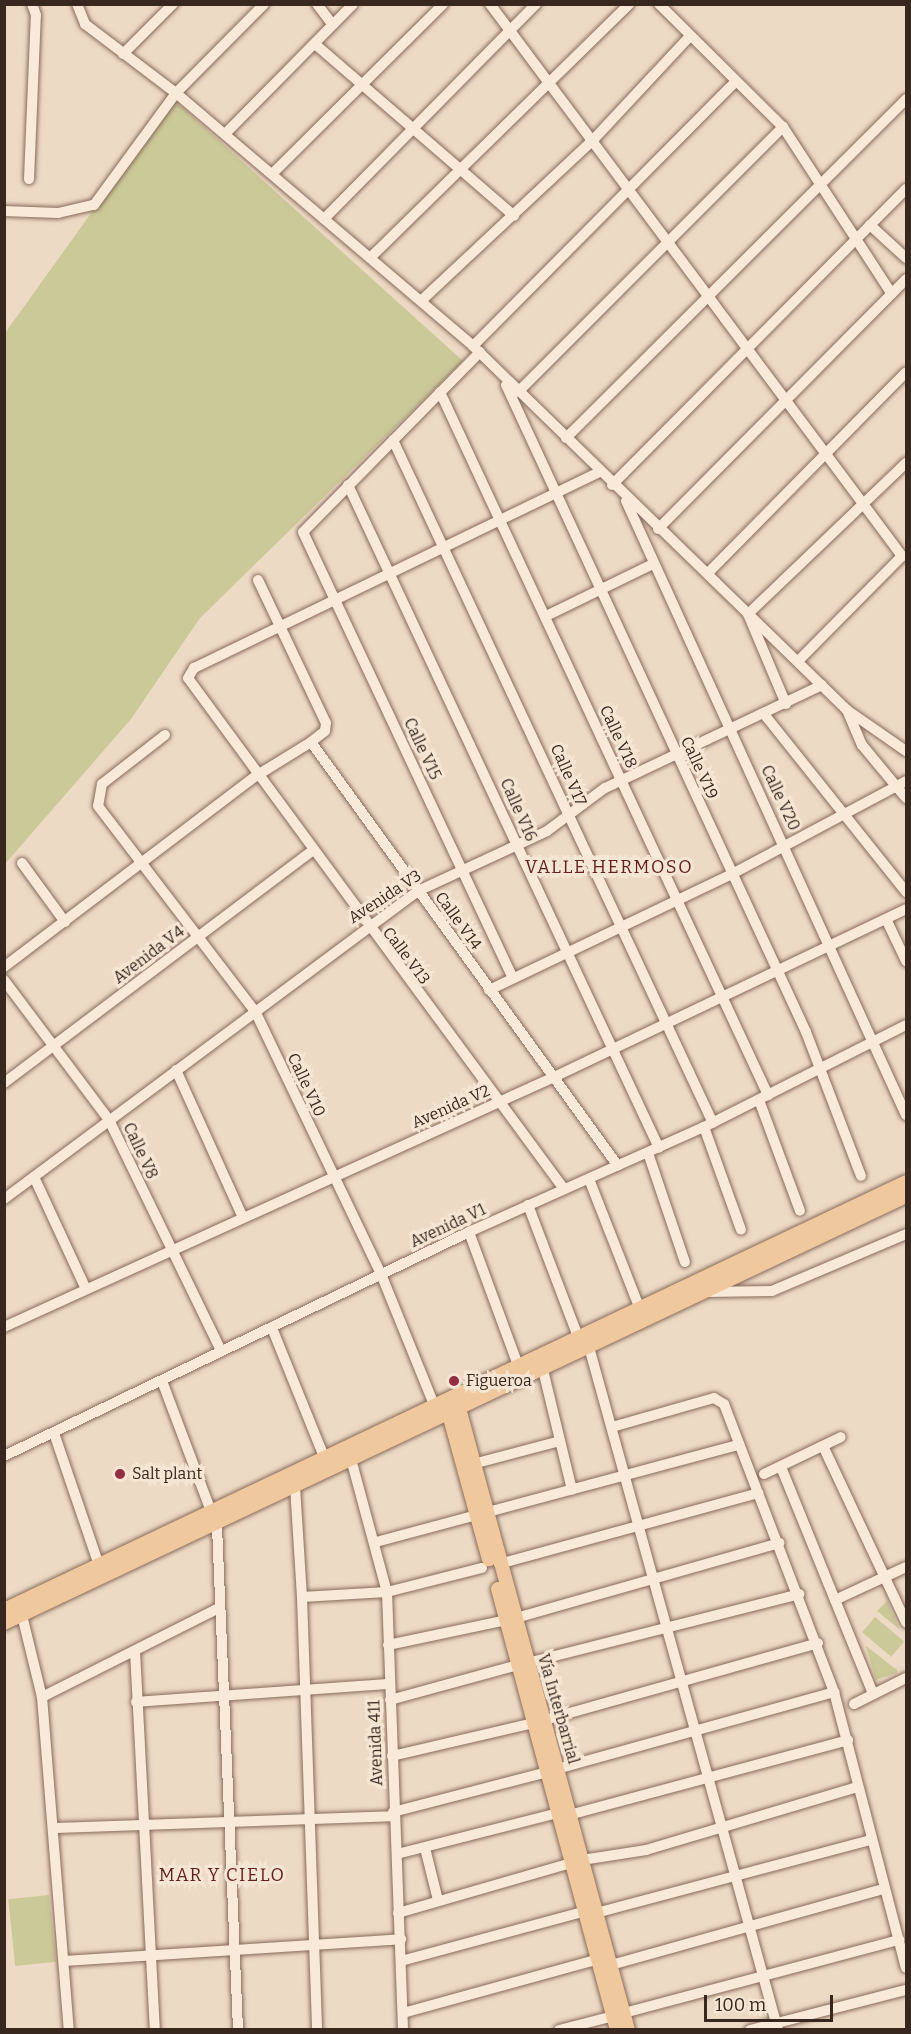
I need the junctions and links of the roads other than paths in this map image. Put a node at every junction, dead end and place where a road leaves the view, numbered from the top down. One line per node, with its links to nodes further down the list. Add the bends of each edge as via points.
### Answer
1 (32, 4): 28 (street, via 36,15)
2 (173, 4): 16 (street)
3 (264, 4): 20 (street)
4 (316, 4): 12 (street)
5 (353, 4): 12 (street)
6 (443, 4): 19 (street)
7 (490, 4): 13 (street)
8 (536, 4): 13 (street)
9 (628, 4): 18 (street)
10 (659, 4): 14 (street)
11 (78, 5): 16 (street, via 85,24)
12 (333, 25): 15 (street)
13 (509, 33): 18 (street); 23 (street)
14 (690, 36): 17 (street); 25 (street)
15 (315, 44): 19 (street); 24 (street)
16 (123, 54): 20 (street)
17 (735, 82): 22 (street); 31 (street)
18 (550, 85): 25 (street); 26 (street)
19 (365, 87): 23 (street); 27 (street)
20 (176, 93): 24 (street); 32 (street, via 94,205 58,213)
21 (906, 99): 29 (street)
22 (783, 127): 29 (street); 37 (street)
23 (416, 128): 26 (street); 34 (street)
24 (225, 134): 27 (street)
25 (594, 139): 31 (street); 33 (street)
26 (464, 168): 33 (street); 38 (street)
27 (272, 174): 34 (street)
28 (29, 179)
29 (822, 181): 36 (street); 42 (street)
30 (906, 189): 35 (street)
31 (630, 191): 37 (street); 44 (street)
32 (4, 211)
33 (514, 216): 43 (street)
34 (324, 219): 38 (street)
35 (870, 225): 36 (street); 39 (street)
36 (857, 238): 41 (street); 45 (street)
37 (668, 243): 42 (street); 49 (street)
38 (372, 256): 43 (street)
39 (906, 256)
40 (906, 279): 41 (street)
41 (892, 294): 50 (street)
42 (707, 296): 45 (street); 51 (street)
43 (422, 300): 44 (street)
44 (476, 349): 47 (street); 48 (street)
45 (747, 350): 50 (street); 57 (street)
46 (906, 372): 53 (street)
47 (502, 376): 49 (street); 58 (street, Calle V19)
48 (440, 392): 52 (street); 61 (street, Calle V18)
49 (518, 392): 51 (street)
50 (783, 400): 53 (street); 62 (street)
51 (566, 438): 55 (street)
52 (393, 440): 56 (street); 63 (street, Calle V17)
53 (827, 452): 60 (street); 66 (street)
54 (906, 462): 60 (street)
55 (600, 472): 57 (street); 58 (street)
56 (348, 485): 67 (street, Calle V16); 70 (street, Calle V15, via 303,532)
57 (612, 485): 59 (street)
58 (555, 495): 61 (street); 69 (street, Calle V19)
59 (624, 496): 62 (street); 65 (street, Calle V20)
60 (865, 505): 64 (street); 71 (street)
61 (500, 521): 63 (street); 72 (street, Calle V18)
62 (658, 529): 66 (street)
63 (445, 547): 67 (street); 88 (street, Calle V17)
64 (904, 553): 74 (street)
65 (653, 564): 69 (street); 79 (street, Calle V20)
66 (708, 573): 71 (street)
67 (390, 574): 70 (street); 90 (street, Calle V16)
68 (258, 580): 73 (street)
69 (600, 591): 72 (street); 83 (street, Calle V19)
70 (335, 600): 73 (street); 95 (street, Calle V15)
71 (748, 614): 74 (street); 76 (street)
72 (546, 616): 85 (street, Calle V18)
73 (280, 627): 81 (street, via 326,723 325,731); 84 (street, Calle V13, via 194,668 188,678)
74 (798, 661): 75 (street)
75 (822, 685): 76 (street, Avenida V3); 77 (street)
76 (786, 704): 78 (street, Avenida V3)
77 (847, 710): 82 (street); 86 (street, via 856,736)
78 (764, 714): 79 (street, Avenida V3); 89 (street)
79 (731, 730): 83 (street, Avenida V3); 91 (street, Calle V20)
80 (165, 735): 94 (street, Calle V10, via 102,784 98,806)
81 (310, 742): 84 (street); 97 (street, Calle V14)
82 (906, 751)
83 (676, 755): 85 (street, Avenida V3); 96 (street, Calle V19)
84 (256, 776): 92 (street, Calle V13); 94 (street)
85 (621, 780): 88 (street, Avenida V3); 99 (street, Calle V18)
86 (901, 783): 87 (street); 89 (street)
87 (906, 798)
88 (569, 813): 90 (street, Avenida V3); 104 (street, Calle V17)
89 (842, 816): 91 (street); 98 (street)
90 (517, 843): 95 (street, Avenida V3); 107 (street, Calle V16)
91 (786, 847): 96 (street); 106 (street, Calle V20)
92 (312, 850): 103 (street, Calle V13); 105 (street, Avenida V4)
93 (22, 863): 102 (street)
94 (142, 863): 102 (street); 105 (street, Calle V10)
95 (460, 869): 97 (street, Avenida V3); 111 (street, Calle V15)
96 (732, 874): 99 (street); 110 (street, Calle V19)
97 (418, 891): 103 (street, Avenida V3); 113 (street, Calle V14)
98 (906, 892)
99 (677, 899): 104 (street); 114 (street, Calle V18)
100 (906, 909): 101 (street, Avenida V2)
101 (886, 919): 106 (street, Avenida V2); 108 (street)
102 (65, 922): 109 (street)
103 (366, 926): 115 (street, Avenida V3); 126 (street, Calle V13)
104 (621, 926): 107 (street); 116 (street, Calle V17)
105 (198, 937): 115 (street, Calle V10); 119 (street, Avenida V4)
106 (831, 943): 110 (street, Avenida V2); 118 (street, Calle V20)
107 (566, 952): 111 (street); 120 (street, Calle V16)
108 (906, 961)
109 (4, 967)
110 (777, 969): 114 (street, Avenida V2); 121 (street, Calle V19)
111 (513, 978): 113 (street)
112 (4, 980): 119 (street, Calle V8)
113 (489, 990): 123 (street, Calle V14)
114 (722, 996): 116 (street, Avenida V2); 125 (street, Calle V18)
115 (255, 1011): 122 (street, Avenida V3); 132 (street, Calle V10)
116 (666, 1024): 120 (street, Avenida V2); 129 (street, Calle V17)
117 (906, 1025): 118 (street, Avenida V1)
118 (875, 1040): 121 (street, Avenida V1); 127 (street, Calle V20)
119 (53, 1047): 124 (street, Avenida V4); 128 (street, Calle V8)
120 (611, 1050): 123 (street, Avenida V2); 130 (street, Calle V16)
121 (820, 1069): 125 (street, Avenida V1); 133 (street, Calle V19)
122 (176, 1070): 128 (street, Avenida V3); 142 (street)
123 (554, 1077): 126 (street, Avenida V2); 131 (street, Calle V14)
124 (4, 1083)
125 (764, 1098): 129 (street, Avenida V1); 141 (street, Calle V18)
126 (497, 1103): 132 (street, Avenida V2); 137 (street, Calle V13)
127 (906, 1115)
128 (109, 1120): 134 (street, Avenida V3); 146 (street, Calle V8)
129 (709, 1125): 130 (street, Avenida V1); 143 (street, Calle V17)
130 (653, 1151): 131 (street, Avenida V1); 147 (street, Calle V16)
131 (618, 1166): 135 (street, Avenida V1)
132 (332, 1176): 142 (street, Avenida V2); 148 (street, Calle V10)
133 (861, 1176)
134 (34, 1177): 139 (street, Avenida V3); 149 (street)
135 (589, 1179): 137 (street, Avenida V1); 151 (street)
136 (906, 1182): 151 (main road)
137 (564, 1189): 140 (street, Avenida V1)
138 (906, 1196): 150 (main road)
139 (4, 1199)
140 (528, 1205): 144 (street, Avenida V1); 154 (street)
141 (800, 1210)
142 (243, 1218): 146 (street, Avenida V2)
143 (741, 1230)
144 (469, 1232): 148 (street, Avenida V1); 156 (street)
145 (906, 1234): 150 (street, via 772,1291 741,1296)
146 (171, 1252): 149 (street, Avenida V2); 155 (street, Calle V8)
147 (685, 1262)
148 (381, 1274): 153 (street, Avenida V1); 159 (street, Calle V10)
149 (86, 1289): 152 (street, Avenida V2)
150 (704, 1292): 154 (main road)
151 (640, 1310): 154 (main road)
152 (4, 1327)
153 (272, 1328): 155 (street, Avenida V1); 167 (street)
154 (584, 1343): 156 (main road); 157 (main road); 160 (street)
155 (221, 1351): 158 (street, Avenida V1)
156 (519, 1368): 159 (main road)
157 (543, 1370): 159 (main road); 163 (street)
158 (162, 1381): 161 (street, Avenida V1); 177 (street)
159 (449, 1406): 167 (main road); 168 (main road); 169 (main road, Vía Interbarrial); 176 (main road, Vía Interbarrial)
160 (612, 1427): 164 (street, via 714,1398 724,1404); 172 (street)
161 (54, 1433): 166 (street, Avenida V1); 182 (street)
162 (841, 1437): 165 (street)
163 (560, 1441): 169 (street); 174 (street)
164 (739, 1445): 172 (street); 175 (street)
165 (823, 1446): 170 (street); 186 (street)
166 (4, 1456)
167 (325, 1459): 177 (main road)
168 (351, 1460): 173 (main road); 179 (street, Avenida 411)
169 (473, 1464): 176 (main road, Vía Interbarrial)
170 (781, 1467): 171 (street); 190 (street)
171 (764, 1474)
172 (626, 1478): 174 (street); 178 (street)
173 (295, 1486): 177 (main road); 189 (street)
174 (572, 1490): 176 (street)
175 (758, 1493): 178 (street); 180 (street)
176 (482, 1515): 179 (street); 181 (main road, Vía Interbarrial); 194 (main road, Vía Interbarrial)
177 (215, 1520): 182 (main road); 191 (street); 192 (main road)
178 (638, 1526): 181 (street); 185 (street)
179 (376, 1542): 187 (street, Avenida 411)
180 (780, 1544): 185 (street); 188 (street)
181 (499, 1564): 194 (main road, Vía Interbarrial)
182 (99, 1565): 192 (main road)
183 (906, 1567): 186 (street)
184 (482, 1568): 187 (street)
185 (651, 1576): 194 (street); 197 (street)
186 (885, 1577): 190 (street); 195 (street)
187 (387, 1592): 189 (street); 199 (street, Avenida 411)
188 (799, 1594): 197 (street); 198 (street)
189 (302, 1597): 205 (street)
190 (835, 1600): 207 (street)
191 (219, 1608): 200 (street); 208 (street)
192 (21, 1609): 193 (main road); 196 (main road); 209 (street)
193 (4, 1610)
194 (512, 1619): 199 (street); 201 (main road, Vía Interbarrial)
195 (906, 1622)
196 (4, 1623)
197 (665, 1625): 201 (street); 203 (street)
198 (818, 1643): 203 (street); 206 (street)
199 (388, 1645): 204 (street, Avenida 411)
200 (135, 1651): 209 (street); 211 (street)
201 (522, 1664): 210 (street); 213 (main road, Vía Interbarrial)
202 (906, 1678): 207 (street)
203 (679, 1681): 213 (street); 214 (street)
204 (389, 1684): 205 (street); 210 (street, Avenida 411)
205 (306, 1691): 208 (street); 223 (street)
206 (834, 1692): 214 (street); 215 (street)
207 (873, 1694): 212 (street)
208 (222, 1696): 211 (street); 222 (street)
209 (42, 1697): 224 (street)
210 (390, 1700): 216 (street, Avenida 411)
211 (136, 1702): 225 (street)
212 (854, 1704)
213 (539, 1721): 216 (street); 217 (main road, Vía Interbarrial)
214 (692, 1730): 217 (street); 218 (street)
215 (848, 1740): 218 (street); 219 (street)
216 (392, 1756): 220 (street, Avenida 411)
217 (552, 1770): 220 (street); 221 (main road, Vía Interbarrial)
218 (706, 1779): 221 (street); 226 (street)
219 (858, 1787): 226 (street); 227 (street)
220 (394, 1814): 223 (street); 229 (street, Avenida 411)
221 (563, 1814): 228 (street); 230 (main road, Vía Interbarrial)
222 (227, 1823): 223 (street); 225 (street); 240 (street)
223 (309, 1823): 239 (street)
224 (54, 1828): 225 (street); 243 (street)
225 (145, 1828): 241 (street)
226 (720, 1829): 230 (street); 231 (street)
227 (871, 1840): 231 (street); 232 (street)
228 (425, 1848): 229 (street); 233 (street)
229 (397, 1854): 235 (street, Avenida 411)
230 (576, 1862): 233 (street); 234 (main road, Vía Interbarrial)
231 (734, 1878): 234 (street); 236 (street)
232 (884, 1889): 236 (street); 238 (street)
233 (438, 1900): 235 (street)
234 (590, 1912): 242 (main road, Vía Interbarrial); 244 (street); 245 (main road, Vía Interbarrial)
235 (398, 1913): 237 (street, Avenida 411)
236 (747, 1928): 245 (street); 247 (street)
237 (401, 1939): 239 (street); 244 (street, Avenida 411)
238 (899, 1940): 246 (street); 247 (street)
239 (314, 1942): 240 (street); 255 (street)
240 (232, 1950): 241 (street); 254 (street)
241 (152, 1952): 243 (street); 253 (street)
242 (596, 1960): 249 (street); 250 (main road, Vía Interbarrial)
243 (64, 1961): 252 (street)
244 (401, 1961): 249 (street, Avenida 411)
245 (611, 1965): 250 (main road, Vía Interbarrial)
246 (906, 1968)
247 (764, 1975): 250 (street); 251 (street)
248 (906, 1990): 251 (street)
249 (403, 2013): 256 (street, Avenida 411)
250 (618, 2020): 257 (street); 258 (main road, Vía Interbarrial)
251 (777, 2026): 259 (street)
252 (69, 2030)
253 (155, 2030)
254 (238, 2030)
255 (317, 2030)
256 (403, 2030)
257 (559, 2030)
258 (628, 2030)
259 (750, 2030)

